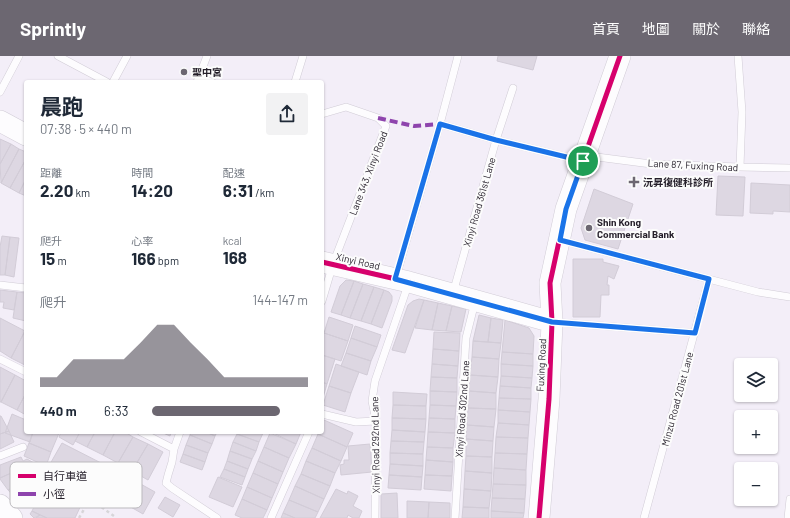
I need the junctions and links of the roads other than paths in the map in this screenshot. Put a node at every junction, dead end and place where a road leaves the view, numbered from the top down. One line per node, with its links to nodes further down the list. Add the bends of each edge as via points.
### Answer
1 (19, 56): 14 (lane)
2 (127, 56): 10 (lane)
3 (207, 56): 11 (lane)
4 (303, 56): 12 (lane)
5 (458, 56): 17 (lane, Xinyi Road 292nd Lane)
6 (620, 56): 20 (street, Fuxing Road)
7 (738, 56): 21 (lane, via 742,112)
8 (61, 57): 9 (lane)
9 (103, 80)
10 (114, 80)
11 (198, 80)
12 (296, 80)
13 (513, 88): 19 (lane, Xinyi Road 361st Lane)
14 (0, 92)
15 (324, 113): 24 (lane, Lane 343, Xinyi Road, via 346,107 378,118 386,126)
16 (0, 121): 18 (street)
17 (440, 124): 19 (lane); 26 (lane, Xinyi Road 292nd Lane)
18 (24, 134)
19 (496, 140): 20 (lane); 30 (lane, Xinyi Road 361st Lane)
20 (583, 161): 21 (lane, Lane 87, Fuxing Road, via 597,157 650,164); 23 (street, Fuxing Road, via 566,209)
21 (740, 168): 22 (lane, Lane 87, Fuxing Road)
22 (790, 168)
23 (560, 240): 25 (lane); 33 (street, Fuxing Road, via 550,283)
24 (328, 263): 26 (street, Xinyi Road); 29 (lane)
25 (709, 279): 31 (lane, via 758,292); 34 (lane, Minzu Road 201st Lane)
26 (402, 281): 30 (street, Xinyi Road); 38 (lane, Xinyi Road 292nd Lane, via 375,381 372,401)
27 (0, 285): 28 (lane)
28 (24, 288)
29 (324, 288)
30 (453, 294): 32 (street, Xinyi Road)
31 (790, 297)
32 (475, 301): 33 (street, Xinyi Road); 51 (lane, Xinyi Road 302nd Lane, via 466,338)
33 (552, 322): 34 (lane); 52 (street, Fuxing Road, via 549,399)
34 (695, 333): 53 (lane, Minzu Road 201st Lane)
35 (0, 359): 36 (lane)
36 (24, 371)
37 (324, 414): 38 (lane, via 356,422)
38 (376, 421): 50 (lane, Xinyi Road 292nd Lane)
39 (145, 434): 43 (lane)
40 (179, 434): 43 (lane)
41 (308, 434): 49 (lane)
42 (23, 447): 44 (lane)
43 (174, 449): 48 (lane, via 166,483)
44 (0, 456)
45 (790, 499): 54 (lane)
46 (0, 505): 47 (street)
47 (12, 518)
48 (216, 518)
49 (271, 518)
50 (376, 518)
51 (455, 518)
52 (539, 518)
53 (644, 518)
54 (788, 518)

